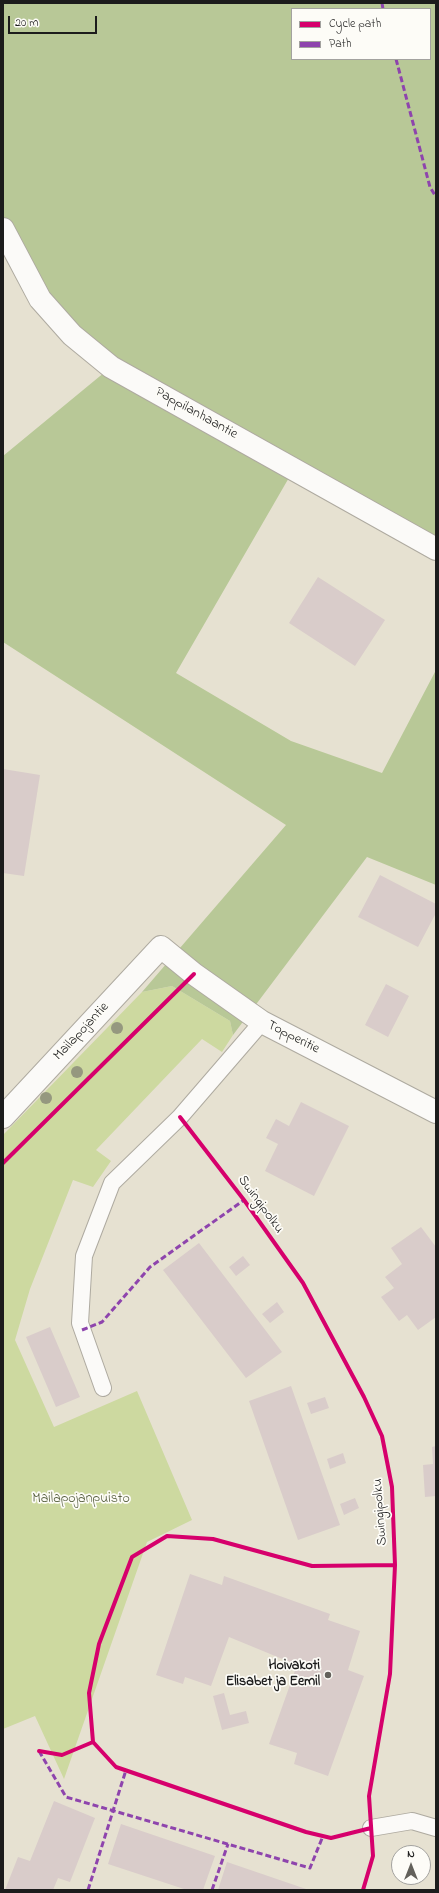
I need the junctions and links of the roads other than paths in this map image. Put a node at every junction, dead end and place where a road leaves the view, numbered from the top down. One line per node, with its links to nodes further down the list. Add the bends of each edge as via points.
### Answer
1 (3, 229): 2 (street, Pappilanhaantie, via 40,299 72,335 111,367)
2 (436, 549)
3 (162, 947): 4 (street, Topperitie, via 194,974); 6 (street, Mailapojantie)
4 (262, 1022): 5 (street, Topperitie); 7 (lane, via 180,1117 112,1183 84,1256 80,1323)
5 (436, 1112)
6 (3, 1117)
7 (103, 1388)
8 (371, 1828): 9 (lane, via 412,1820)
9 (436, 1828)

